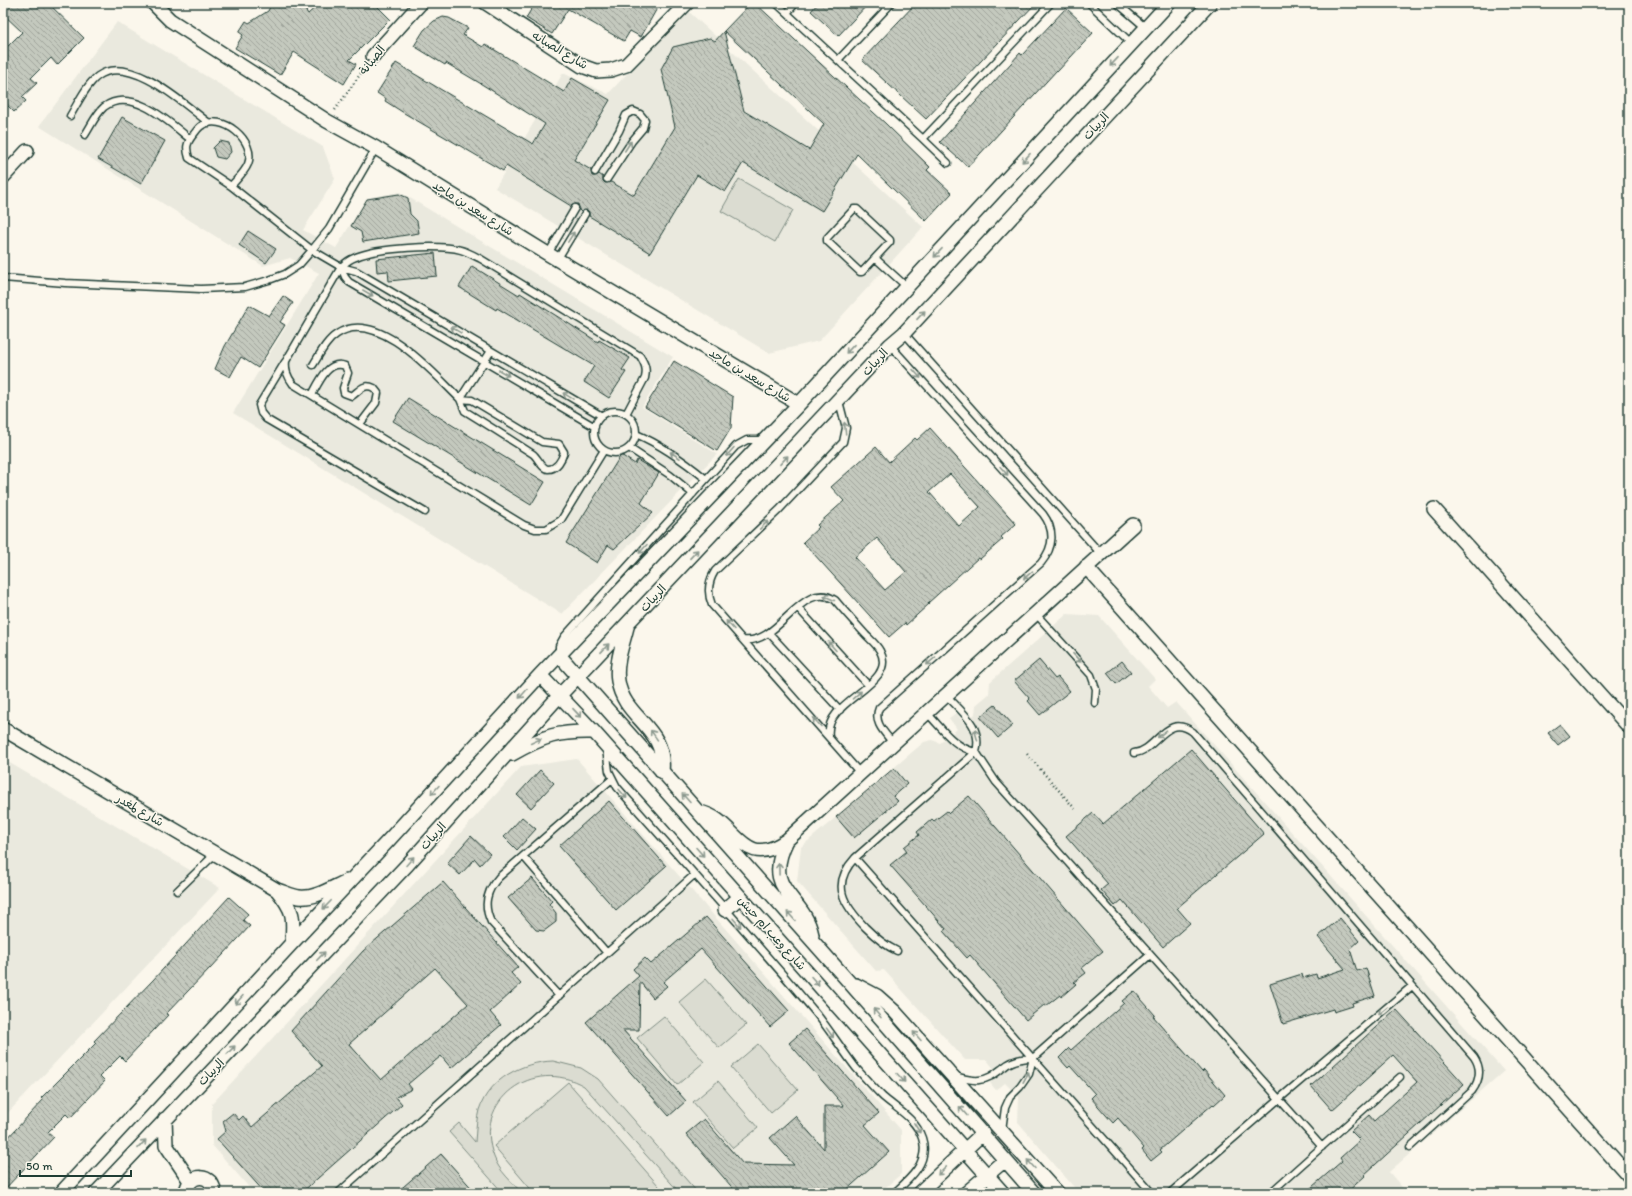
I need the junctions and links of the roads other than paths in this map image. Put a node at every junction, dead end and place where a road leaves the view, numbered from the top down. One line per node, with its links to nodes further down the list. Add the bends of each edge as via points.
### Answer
1 (153, 3): 23 (street, شارع سعد بن ماجد, via 170,20 327,121)
2 (422, 3): 16 (street, الصبانة)
3 (486, 3): 4 (street, شارع الصبانه, via 582,66 596,71 626,65)
4 (687, 3)
5 (776, 3): 13 (lane)
6 (796, 3): 13 (lane)
7 (892, 3): 17 (lane)
8 (1051, 3): 22 (lane)
9 (1089, 3): 15 (lane)
10 (1117, 3): 14 (lane)
11 (1170, 3): 14 (street)
12 (1210, 3): 38 (street, الربيات, one-way to 12)
13 (787, 13): 17 (lane)
14 (1146, 28): 15 (street)
15 (1131, 43): 37 (street, one-way to 37)
16 (373, 56)
17 (838, 60): 22 (lane)
18 (70, 116): 19 (lane, via 98,76 110,70 117,70 132,73 156,84)
19 (209, 123): 21 (lane, via 200,126); 29 (lane, via 223,124 245,142 249,154 248,164)
20 (85, 135): 21 (lane, via 105,106 128,101 151,109)
21 (190, 139): 29 (lane, via 187,143 189,158)
22 (923, 139): 25 (lane)
23 (376, 148): 32 (lane, via 329,229); 33 (street, شارع سعد بن ماجد)
24 (27, 151): 27 (street)
25 (948, 163)
26 (595, 172): 28 (lane, one-way to 26, via 643,128 645,120 640,114 633,112 626,115)
27 (3, 177)
28 (607, 179)
29 (231, 186): 32 (lane)
30 (575, 208): 33 (lane)
31 (585, 214): 33 (lane, one-way to 31)
32 (312, 250): 35 (lane); 36 (lane, via 299,265 285,274 245,287 201,289)
33 (553, 257): 47 (street, شارع سعد بن ماجد)
34 (875, 258): 34 (lane, via 860,272 827,241 854,209 890,240); 37 (lane)
35 (341, 267): 40 (lane, one-way to 35, via 356,271); 41 (lane); 42 (lane, one-way to 42, via 349,282); 48 (lane, via 368,253 440,247 462,250 481,259 640,356 645,364 645,378)
36 (3, 278)
37 (907, 287): 47 (street, one-way to 47)
38 (904, 333): 39 (street, الربيات); 61 (lane)
39 (890, 345): 46 (street, الربيات); 81 (lane, one-way to 81, via 1043,514 1050,526 1052,541 1041,563 879,708 877,723)
40 (491, 351): 42 (lane); 49 (lane, one-way to 40)
41 (286, 361): 44 (lane, via 287,376 293,384); 59 (lane, via 258,405 266,419)
42 (484, 362): 45 (lane); 51 (lane, one-way to 51)
43 (313, 365): 45 (lane, via 322,348 337,334 350,327 361,327 386,336 410,352)
44 (312, 395): 50 (lane); 50 (lane, via 331,367 338,364 345,366 348,373 344,393 352,396 362,387 368,386 378,393 376,402)
45 (460, 399): 45 (lane, via 465,411 535,455 544,467 548,469 555,466 562,458 564,452 559,444 542,442 472,400)
46 (839, 400): 65 (street, الربيات, one-way to 46); 67 (lane, one-way to 46, via 712,605 708,593 710,581 716,571 841,446 846,432)
47 (799, 404): 53 (street)
48 (626, 414): 49 (lane, via 614,411); 52 (lane, via 634,423)
49 (602, 416): 51 (lane)
50 (360, 424): 55 (lane, via 535,529 546,529 561,520)
51 (595, 427): 55 (lane, via 596,440)
52 (636, 434): 54 (lane); 56 (lane, one-way to 52, via 679,457)
53 (765, 440): 56 (lane, one-way to 56, via 741,442); 68 (street)
54 (629, 448): 55 (lane, via 617,453); 57 (lane, via 670,475)
55 (604, 450)
56 (706, 479): 57 (lane)
57 (693, 494): 68 (lane, one-way to 68, via 564,637 559,646)
58 (1434, 509): 77 (street)
59 (425, 512)
60 (1133, 525): 61 (street)
61 (1101, 554): 62 (street)
62 (1086, 567): 64 (street); 120 (street)
63 (798, 608): 66 (lane); 71 (lane, one-way to 63); 71 (lane, one-way to 63, via 880,674 882,656 880,650 845,611 835,600 825,595 814,596)
64 (1036, 614): 73 (street); 74 (lane, one-way to 74, via 1091,675 1096,689)
65 (628, 623): 70 (street, الربيات, one-way to 65); 86 (street, one-way to 65, via 662,755 657,739 626,702 618,682 618,664)
66 (769, 632): 67 (lane, via 760,639); 75 (lane)
67 (743, 640): 80 (lane, one-way to 67)
68 (559, 655): 69 (street); 70 (street, شارع وعب ام حيش)
69 (540, 675): 72 (street, شارع وعب ام حيش); 95 (street, one-way to 95)
70 (578, 677): 72 (street, الربيات); 86 (street, شارع وعب ام حيش)
71 (868, 685): 75 (lane, one-way to 71)
72 (560, 695): 79 (street, شارع وعب ام حيش, one-way to 79); 85 (street, الربيات)
73 (946, 695): 76 (street); 83 (lane, one-way to 73, via 976,731)
74 (1095, 703)
75 (840, 710): 80 (lane, via 829,723)
76 (927, 712): 81 (street); 83 (lane, via 953,741 964,749)
77 (1629, 727)
78 (3, 729): 91 (street, شارع لمغدر)
79 (594, 732): 82 (street, شارع وعب ام حيش); 85 (street, one-way to 79, via 548,736)
80 (829, 736): 87 (lane)
81 (893, 743): 87 (street)
82 (606, 745): 88 (lane); 98 (street, شارع وعب ام حيش, one-way to 98)
83 (976, 752): 93 (lane); 104 (lane, via 996,782)
84 (1134, 753): 106 (lane, one-way to 84, via 1192,732 1184,727 1174,727 1165,731 1145,749)
85 (502, 759): 112 (street, الربيات, one-way to 85, via 408,864)
86 (662, 772): 89 (street, شارع وعب ام حيش, one-way to 86)
87 (860, 773): 90 (street)
88 (612, 779): 92 (lane); 94 (lane, one-way to 94)
89 (698, 811): 90 (street, via 714,817 741,843 752,849 770,850); 100 (street, شارع وعب ام حيش, one-way to 89)
90 (787, 840): 100 (street, one-way to 90, via 808,923 786,893 779,876 778,867)
91 (215, 854): 96 (street, شارع لمغدر); 97 (lane)
92 (523, 856): 103 (lane); 107 (lane, via 493,883 486,898 487,914 496,928)
93 (855, 858): 102 (lane, via 843,879 842,891 846,903 879,941); 108 (lane)
94 (694, 875): 99 (lane); 103 (lane)
95 (353, 878): 96 (street, شارع لمغدر, via 308,896); 101 (street, one-way to 101)
96 (277, 890): 101 (street, شارع لمغدر, via 292,913)
97 (177, 891)
98 (740, 897): 99 (street); 117 (street, شارع وعب ام حيش, one-way to 117)
99 (725, 910): 126 (lane, one-way to 126, via 816,1013 856,1068 919,1130 924,1147 920,1165 909,1180)
100 (813, 941): 105 (street, شارع وعب ام حيش)
101 (292, 942): 122 (street, one-way to 122)
102 (897, 951)
103 (607, 953): 107 (lane)
104 (1150, 955): 108 (lane); 111 (lane)
105 (850, 982): 109 (street, شارع وعب ام حيش, one-way to 105, via 885,1002); 114 (street, شارع وعب ام حيش, one-way to 105)
106 (1412, 986): 111 (lane, one-way to 111); 116 (lane, via 1474,1057 1480,1073 1472,1091)
107 (559, 996): 125 (lane)
108 (1033, 1058): 109 (lane, via 1010,1063 986,1079 973,1080); 113 (lane, one-way to 108, via 1005,1108 1010,1096 1029,1074); 132 (lane)
109 (951, 1075): 113 (street, شارع وعب ام حيش)
110 (1400, 1077): 115 (lane)
111 (1279, 1098): 115 (lane); 133 (lane)
112 (165, 1119): 121 (street, via 166,1145); 123 (street, الربيات, one-way to 112)
113 (1002, 1132): 131 (street, شارع وعب ام حيش, one-way to 113)
114 (983, 1133): 117 (street); 118 (street, شارع وعب ام حيش)
115 (1322, 1147): 134 (lane)
116 (1410, 1148)
117 (964, 1150): 119 (street, شارع وعب ام حيش); 127 (street, one-way to 127)
118 (1006, 1160): 119 (street); 130 (street, شارع وعب ام حيش)
119 (987, 1175): 128 (street); 129 (street, شارع وعب ام حيش)
120 (1629, 1176)
121 (188, 1187): 124 (street, via 197,1178 204,1178 214,1188)
122 (61, 1193)
123 (96, 1193)
124 (214, 1193)
125 (338, 1193)
126 (894, 1193)
127 (919, 1193)
128 (966, 1193)
129 (1003, 1193)
130 (1034, 1193)
131 (1057, 1193)
132 (1152, 1193)
133 (1170, 1193)
134 (1270, 1193)

